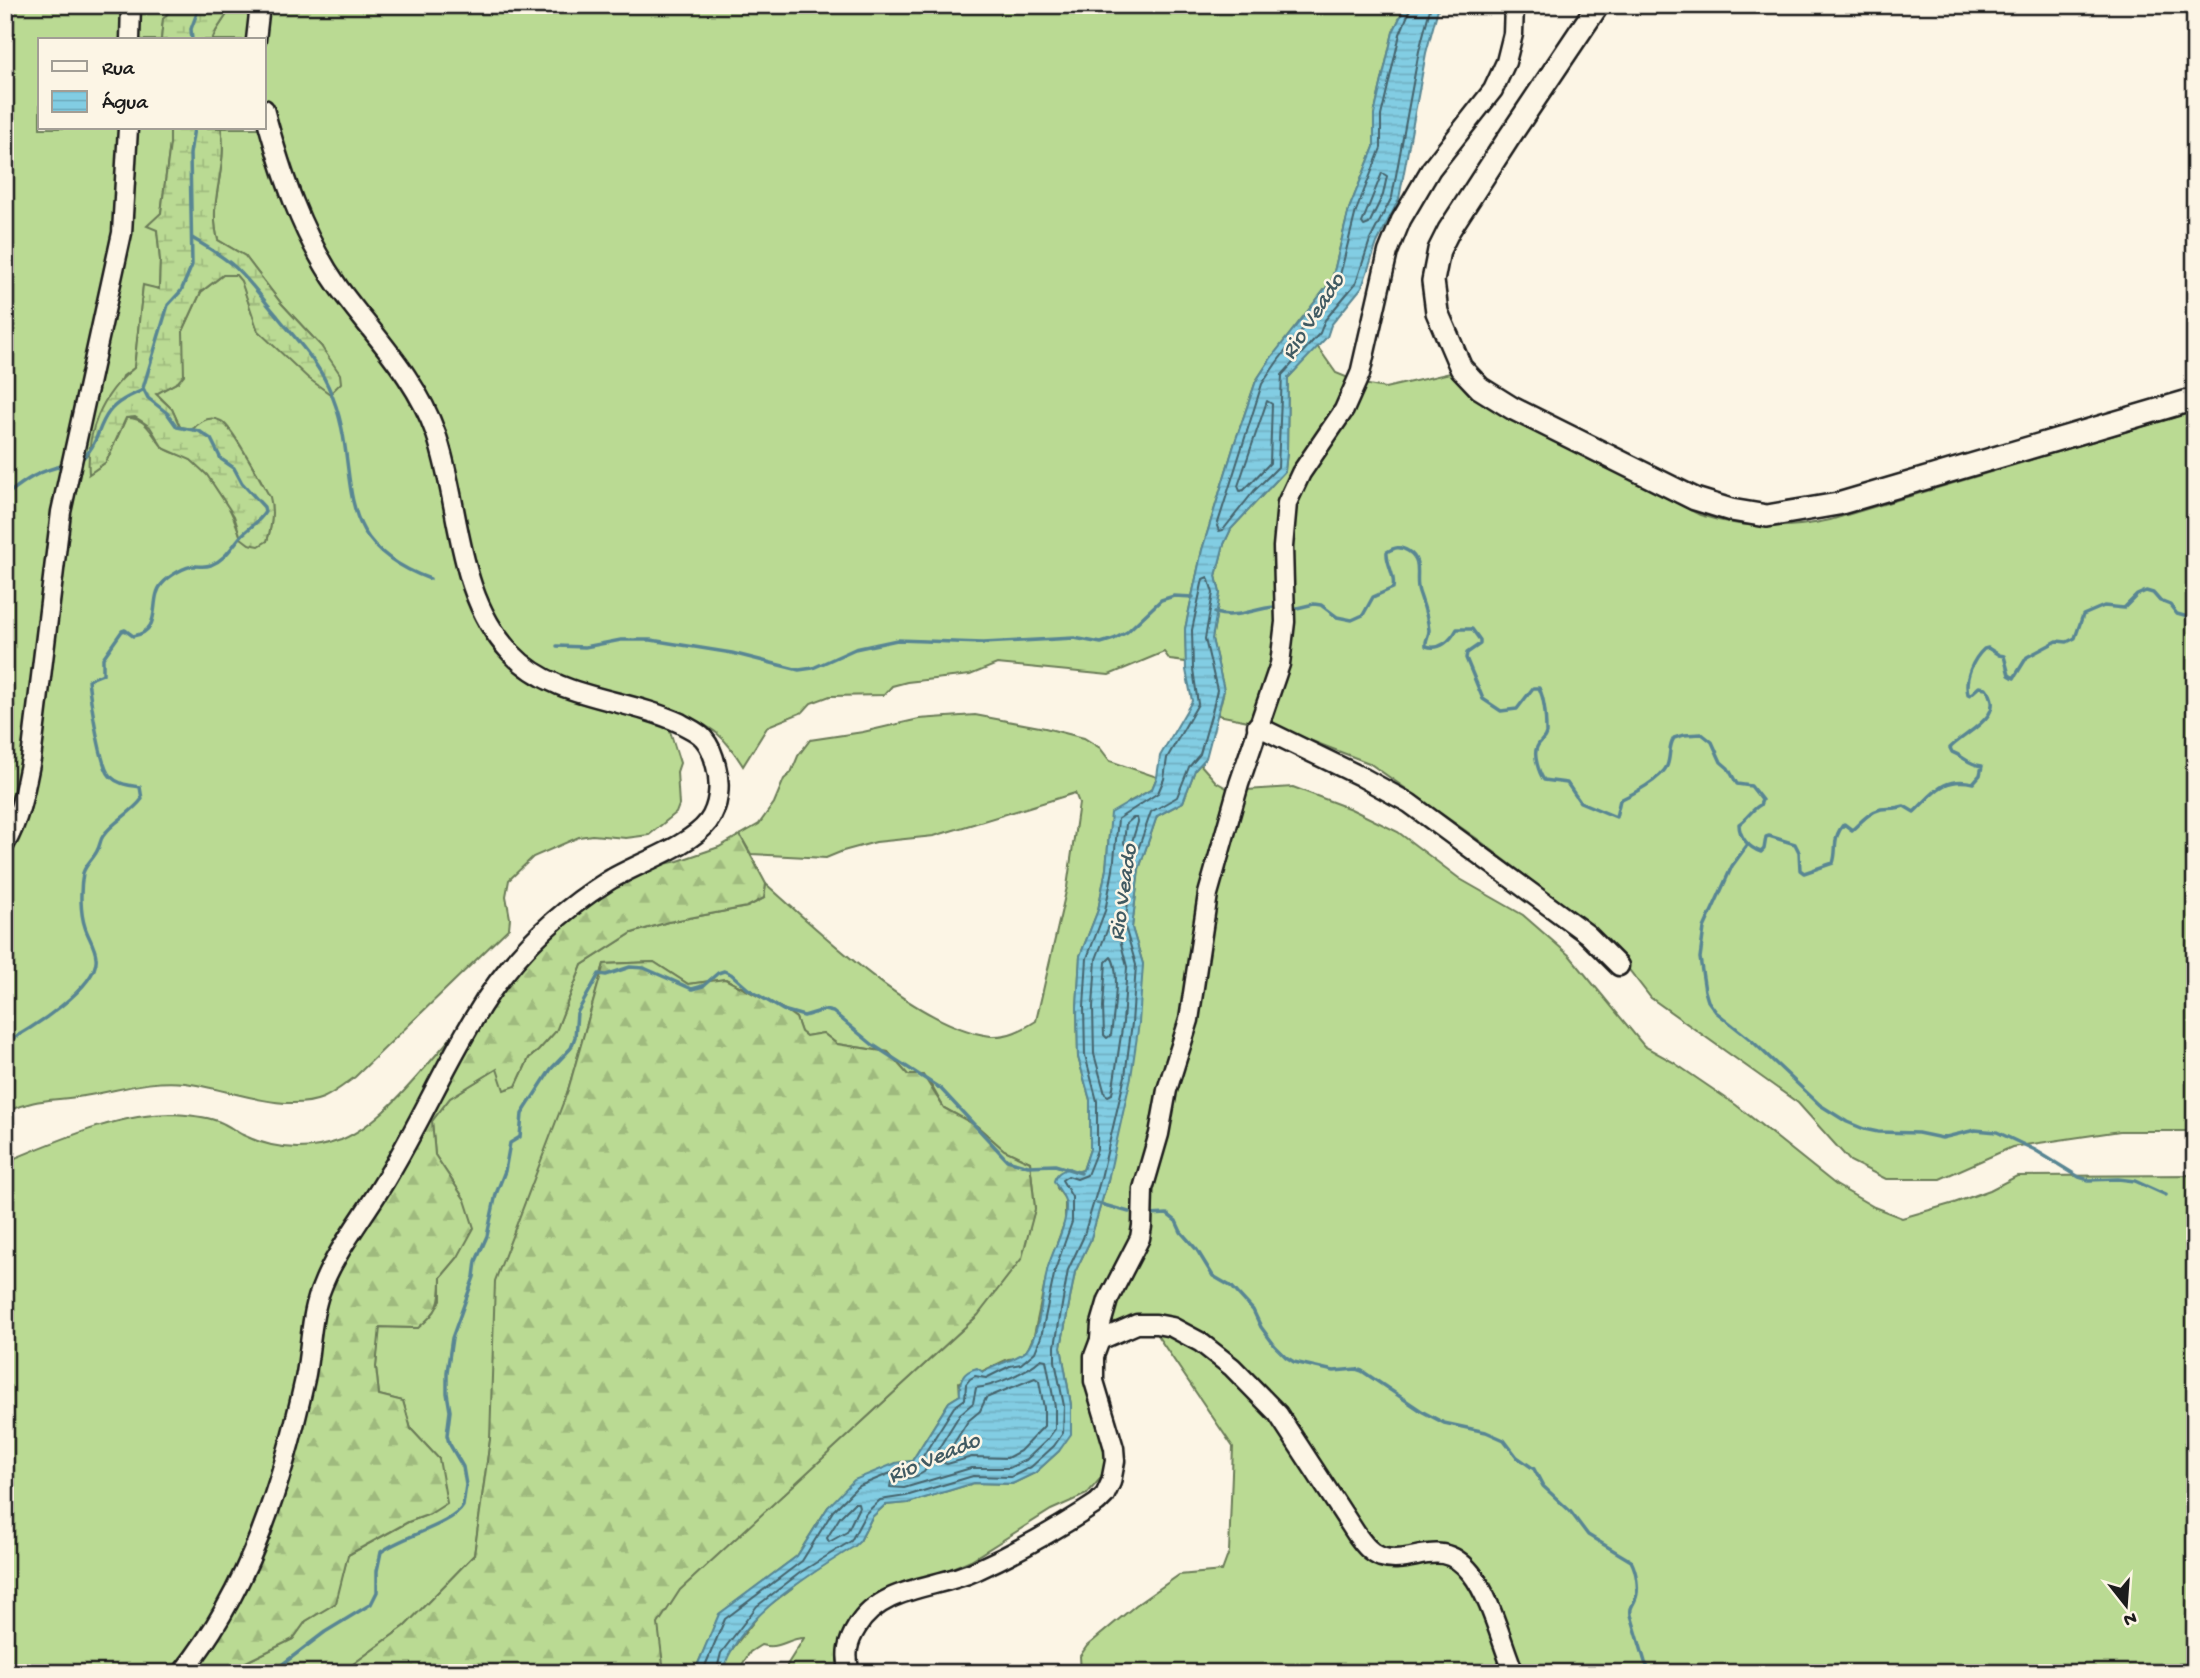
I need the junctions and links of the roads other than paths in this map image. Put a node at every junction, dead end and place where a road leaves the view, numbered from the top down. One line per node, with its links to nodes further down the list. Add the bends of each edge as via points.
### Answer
1 (131, 5): 5 (street)
2 (260, 5): 6 (street)
3 (1514, 5): 10 (street, via 1506,62 1493,90 1431,169 1401,220 1388,252 1360,374 1344,410 1301,473 1287,503 1283,646)
4 (1598, 5): 9 (main road, via 1439,250 1433,281 1437,312 1461,368 1480,388 1695,499 1766,516 1838,503)
5 (130, 38)
6 (256, 38)
7 (266, 116): 14 (street, via 281,169 321,260 405,372 437,435 466,568 502,643 524,666 570,690 658,713 696,732 713,756 719,782 713,814 701,830 608,881 549,925 506,970 471,1023 417,1126 321,1289 300,1399 255,1549 216,1627)
8 (128, 130): 11 (street, via 120,243 61,512 29,772)
9 (2195, 399)
10 (1258, 726): 12 (street, via 1385,789 1438,823 1587,934); 13 (street, via 1208,894 1189,1020 1143,1189 1140,1238 1108,1300)
11 (5, 844)
12 (1619, 966)
13 (1100, 1340): 15 (street, via 1094,1356 1094,1381 1115,1461 1105,1495 972,1573 904,1592 876,1606 849,1643); 16 (street, via 1130,1327 1172,1327 1232,1367 1278,1413 1372,1551 1392,1558 1446,1555 1471,1572)
14 (182, 1673)
15 (850, 1673)
16 (1514, 1673)

